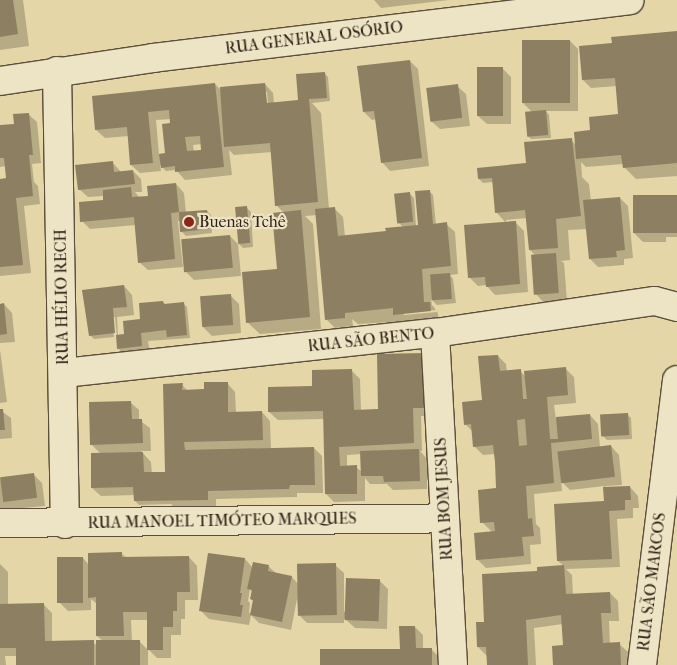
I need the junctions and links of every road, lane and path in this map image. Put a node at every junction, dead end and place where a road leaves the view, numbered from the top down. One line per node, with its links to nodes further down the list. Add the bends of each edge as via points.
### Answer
1 (629, 0): 2 (street, RUA GENERAL OSÓRIO)
2 (601, 1): 3 (street, RUA GENERAL OSÓRIO)
3 (57, 71): 4 (street, RUA GENERAL OSÓRIO); 7 (street, RUA HÉLIO RECH)
4 (0, 81)
5 (677, 307): 6 (street, RUA SÃO BENTO, via 655,301)
6 (435, 333): 7 (street, RUA SÃO BENTO); 9 (street, RUA BOM JESUS)
7 (64, 374): 11 (street, RUA HÉLIO RECH)
8 (677, 380): 13 (street, RUA SÃO MARCOS)
9 (445, 518): 11 (street, RUA MANOEL TIMÓTEO MARQUES); 12 (street, RUA BOM JESUS)
10 (0, 523): 11 (street, RUA MANOEL TIMÓTEO MARQUES)
11 (65, 524)
12 (453, 665)
13 (642, 665)

